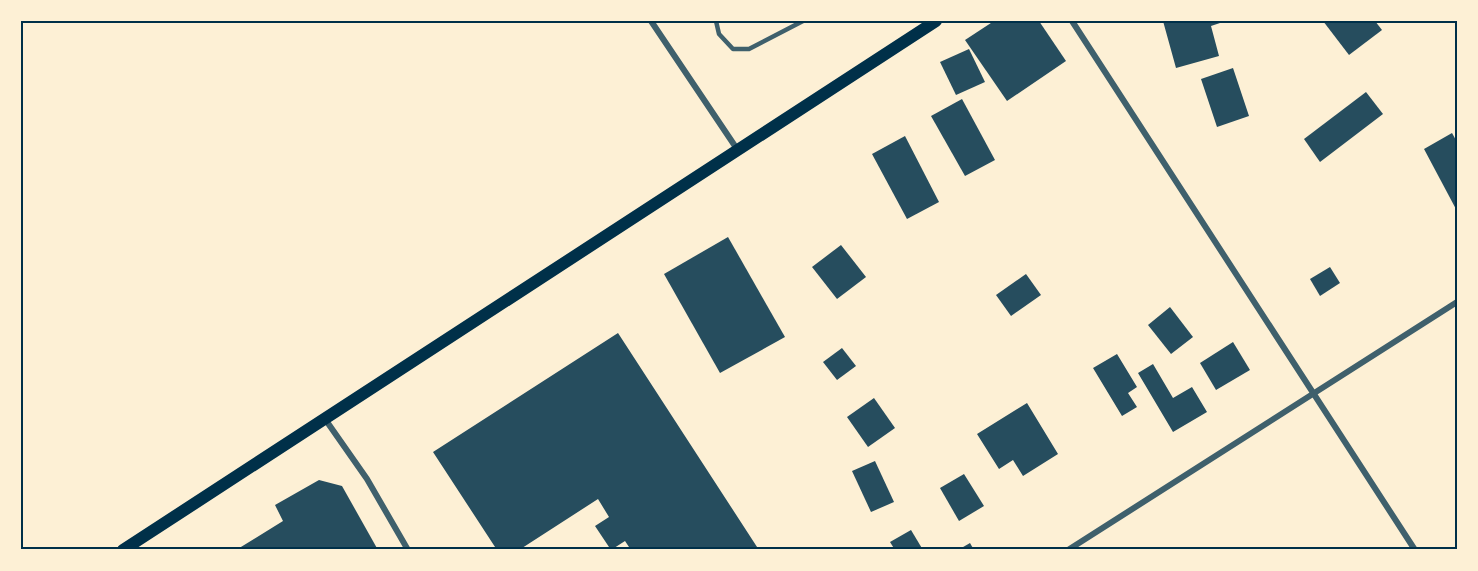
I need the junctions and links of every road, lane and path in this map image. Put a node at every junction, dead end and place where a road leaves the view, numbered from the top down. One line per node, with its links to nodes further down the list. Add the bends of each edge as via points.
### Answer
1 (651, 21): 6 (street)
2 (716, 21): 3 (lane, via 719,34 733,49 748,49)
3 (803, 21)
4 (936, 21): 6 (main road)
5 (1072, 21): 8 (street)
6 (737, 149): 9 (main road)
7 (1457, 302): 8 (street)
8 (1313, 395): 12 (street); 13 (street)
9 (325, 419): 10 (main road); 11 (street, via 367,479)
10 (123, 550)
11 (408, 550)
12 (1068, 550)
13 (1415, 550)

